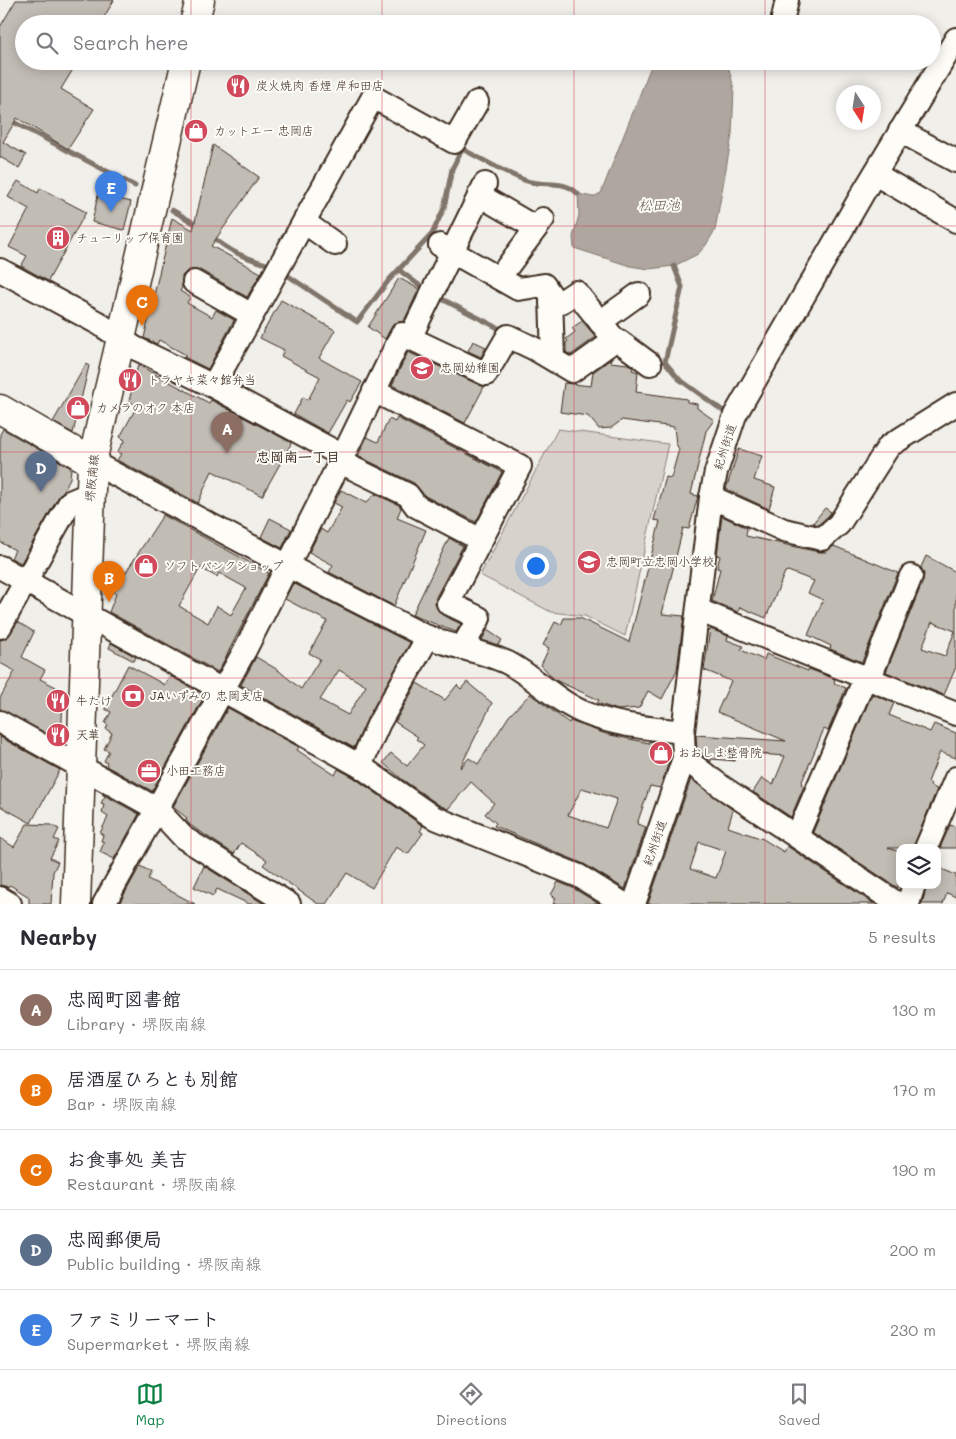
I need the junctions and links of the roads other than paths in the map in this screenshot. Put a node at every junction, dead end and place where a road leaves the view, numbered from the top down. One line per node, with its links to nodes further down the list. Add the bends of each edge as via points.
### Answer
1 (200, 0): 2 (main road)
2 (196, 15)
3 (954, 48): 4 (street, 紀州街道)
4 (941, 68)
5 (184, 70): 22 (main road, 堺阪南線)
6 (940, 70): 8 (street, 紀州街道)
7 (477, 102): 12 (street, via 454,142 373,97)
8 (900, 131): 9 (street); 10 (street, 紀州街道)
9 (956, 161)
10 (875, 174): 11 (street); 34 (street, 紀州街道, via 735,415)
11 (956, 221)
12 (304, 222): 13 (street); 20 (street)
13 (335, 244)
14 (446, 248): 16 (street); 16 (street, via 482,189 539,224); 23 (street)
15 (0, 270): 22 (street)
16 (499, 278): 19 (street, via 518,290 544,285 551,295)
17 (194, 282): 20 (street)
18 (639, 294): 21 (street)
19 (551, 303): 21 (street, via 561,302 576,292); 25 (street)
20 (252, 315): 27 (street)
21 (600, 322): 24 (street)
22 (121, 337): 27 (street, via 134,348); 32 (main road, 堺阪南線)
23 (410, 338): 25 (street, via 486,374 508,336); 28 (street, via 402,334)
24 (614, 340): 25 (street, via 572,371); 26 (street, via 620,340)
25 (552, 359)
26 (650, 364)
27 (213, 386): 31 (street)
28 (374, 391): 31 (street); 35 (street, via 520,466)
29 (956, 404): 34 (street, via 889,446 839,524 822,539 784,530)
30 (0, 409): 32 (main road)
31 (341, 459): 35 (street, via 408,495 416,506); 36 (street)
32 (92, 462): 33 (main road, 堺阪南線); 36 (street)
33 (90, 494): 39 (street, via 70,502); 41 (main road, 堺阪南線)
34 (711, 497): 40 (street, 紀州街道)
35 (481, 540): 44 (street, via 448,602 479,618)
36 (288, 566): 43 (street); 46 (street)
37 (0, 567): 39 (street)
38 (911, 576): 45 (street, via 873,670)
39 (25, 581): 41 (street); 42 (street)
40 (698, 610): 45 (street); 49 (street, 紀州街道)
41 (86, 616): 46 (street); 52 (main road, 堺阪南線)
42 (0, 627)
43 (428, 637): 44 (street); 51 (street)
44 (462, 648): 49 (street, via 510,664 584,713 622,725)
45 (866, 676): 47 (street); 55 (street)
46 (221, 690): 51 (street); 54 (street)
47 (956, 714)
48 (0, 722): 52 (street)
49 (683, 732): 50 (street, 紀州街道)
50 (684, 758): 55 (street); 64 (street, 紀州街道)
51 (360, 766): 63 (street, via 433,817 580,876)
52 (81, 767): 54 (street); 60 (main road, 堺阪南線)
53 (956, 778): 56 (street)
54 (156, 809): 61 (street); 62 (street, via 184,838)
55 (797, 836): 65 (street)
56 (928, 844)
57 (913, 889): 66 (street)
58 (0, 898): 59 (street)
59 (10, 904)
60 (76, 904)
61 (104, 904)
62 (289, 904)
63 (624, 904)
64 (634, 904)
65 (898, 904)
66 (908, 904)

